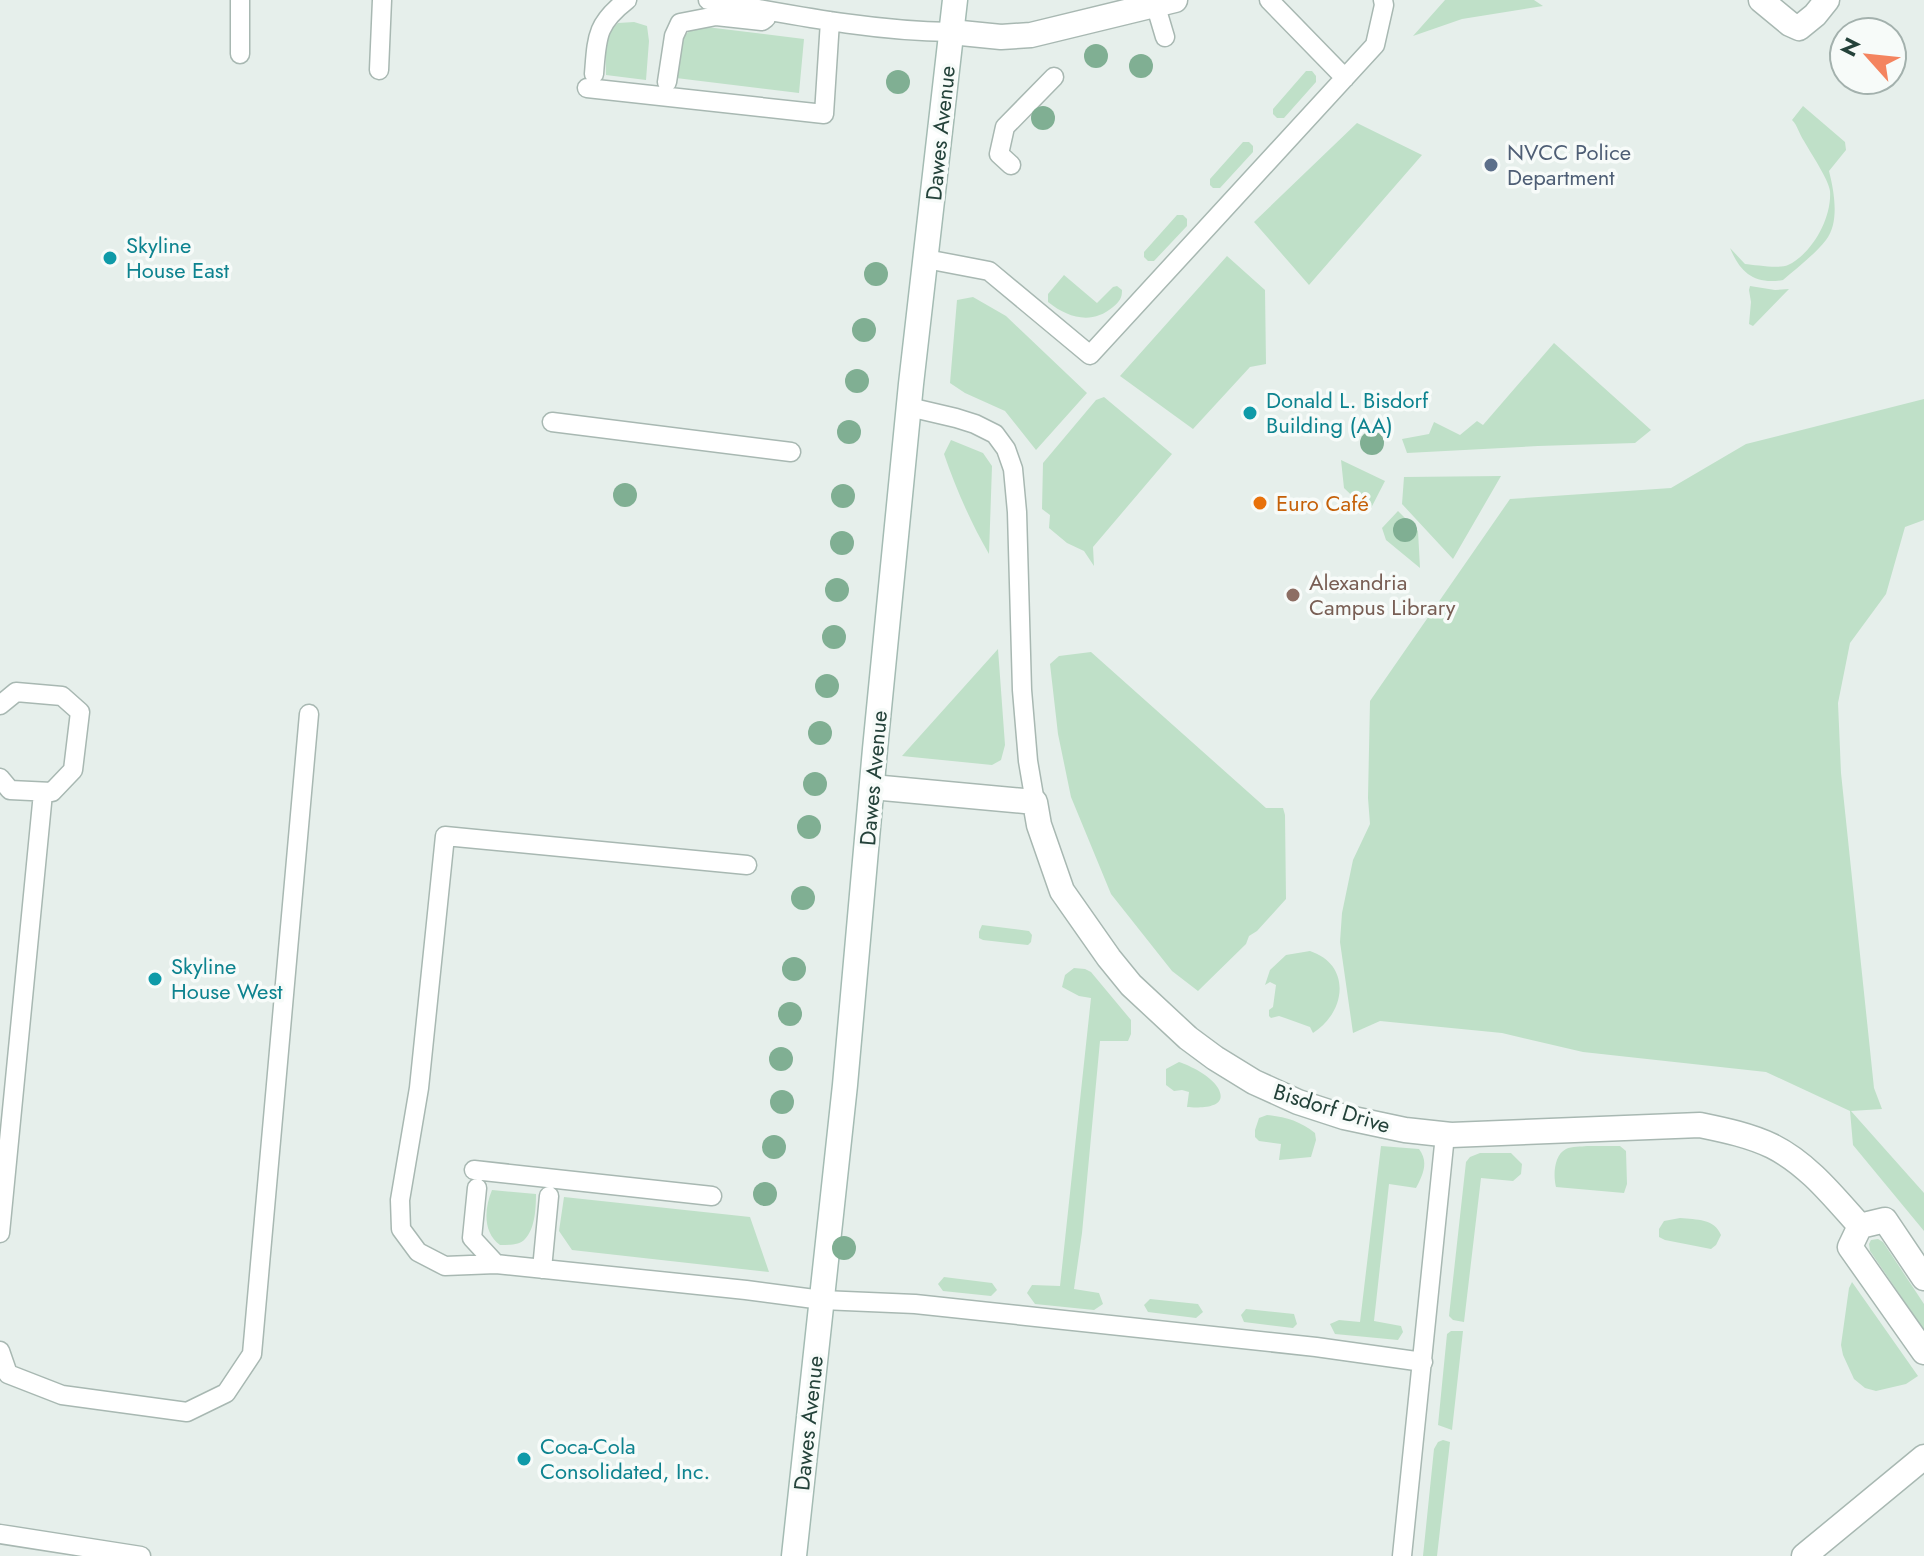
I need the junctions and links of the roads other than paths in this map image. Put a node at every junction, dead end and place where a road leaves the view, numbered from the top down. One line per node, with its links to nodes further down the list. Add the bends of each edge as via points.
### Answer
1 (240, 0): 15 (lane)
2 (382, 0): 16 (lane)
3 (627, 0): 12 (lane, via 609,14 597,38 591,81 824,114)
4 (708, 0): 11 (lane)
5 (955, 0): 13 (street, Dawes Avenue)
6 (1269, 0): 18 (lane)
7 (1383, 0): 18 (lane, via 1375,45)
8 (1761, 0): 9 (street, via 1799,28)
9 (1827, 0)
10 (1161, 2): 13 (street, via 1031,35); 14 (lane)
11 (775, 12): 12 (lane); 19 (lane, via 762,21 716,16 680,23)
12 (830, 21): 13 (lane)
13 (951, 32): 21 (street, Dawes Avenue)
14 (1165, 37)
15 (240, 54)
16 (379, 70)
17 (1054, 77): 20 (lane, via 1005,127 999,154)
18 (1345, 78): 21 (lane, via 1090,355 989,271)
19 (667, 82)
20 (1011, 165)
21 (926, 259): 22 (street, Dawes Avenue)
22 (909, 407): 28 (street, Dawes Avenue); 30 (lane, via 995,434 1013,469 1022,690)
23 (552, 422): 24 (lane)
24 (791, 452)
25 (0, 705): 29 (lane, via 16,692 62,696 80,712 73,770 52,792)
26 (309, 714): 41 (lane, via 252,1354 226,1393 187,1412 62,1395 8,1374)
27 (0, 778): 29 (lane, via 10,790)
28 (872, 787): 30 (street); 40 (street, Dawes Avenue)
29 (43, 793): 36 (lane)
30 (1035, 802): 32 (street, Bisdorf Drive, via 1062,891 1131,985 1188,1038 1254,1082 1298,1102 1344,1117)
31 (747, 865): 37 (lane, via 445,836 419,1088 400,1200 401,1229 418,1252 445,1266)
32 (1445, 1135): 35 (street, Bisdorf Drive, via 1700,1125 1737,1133 1790,1157); 43 (lane)
33 (549, 1196): 38 (lane)
34 (712, 1196): 37 (lane, via 476,1179 472,1238)
35 (1860, 1226): 39 (street, via 1885,1220); 42 (street, via 1850,1247)
36 (0, 1233)
37 (496, 1264): 38 (lane)
38 (542, 1269): 40 (lane)
39 (1924, 1278)
40 (822, 1300): 43 (lane, via 929,1305); 47 (street, Dawes Avenue)
41 (0, 1351)
42 (1924, 1352)
43 (1423, 1362): 48 (lane)
44 (1924, 1457): 49 (street)
45 (0, 1534): 46 (lane)
46 (141, 1556)
47 (794, 1556)
48 (1402, 1556)
49 (1804, 1556)

